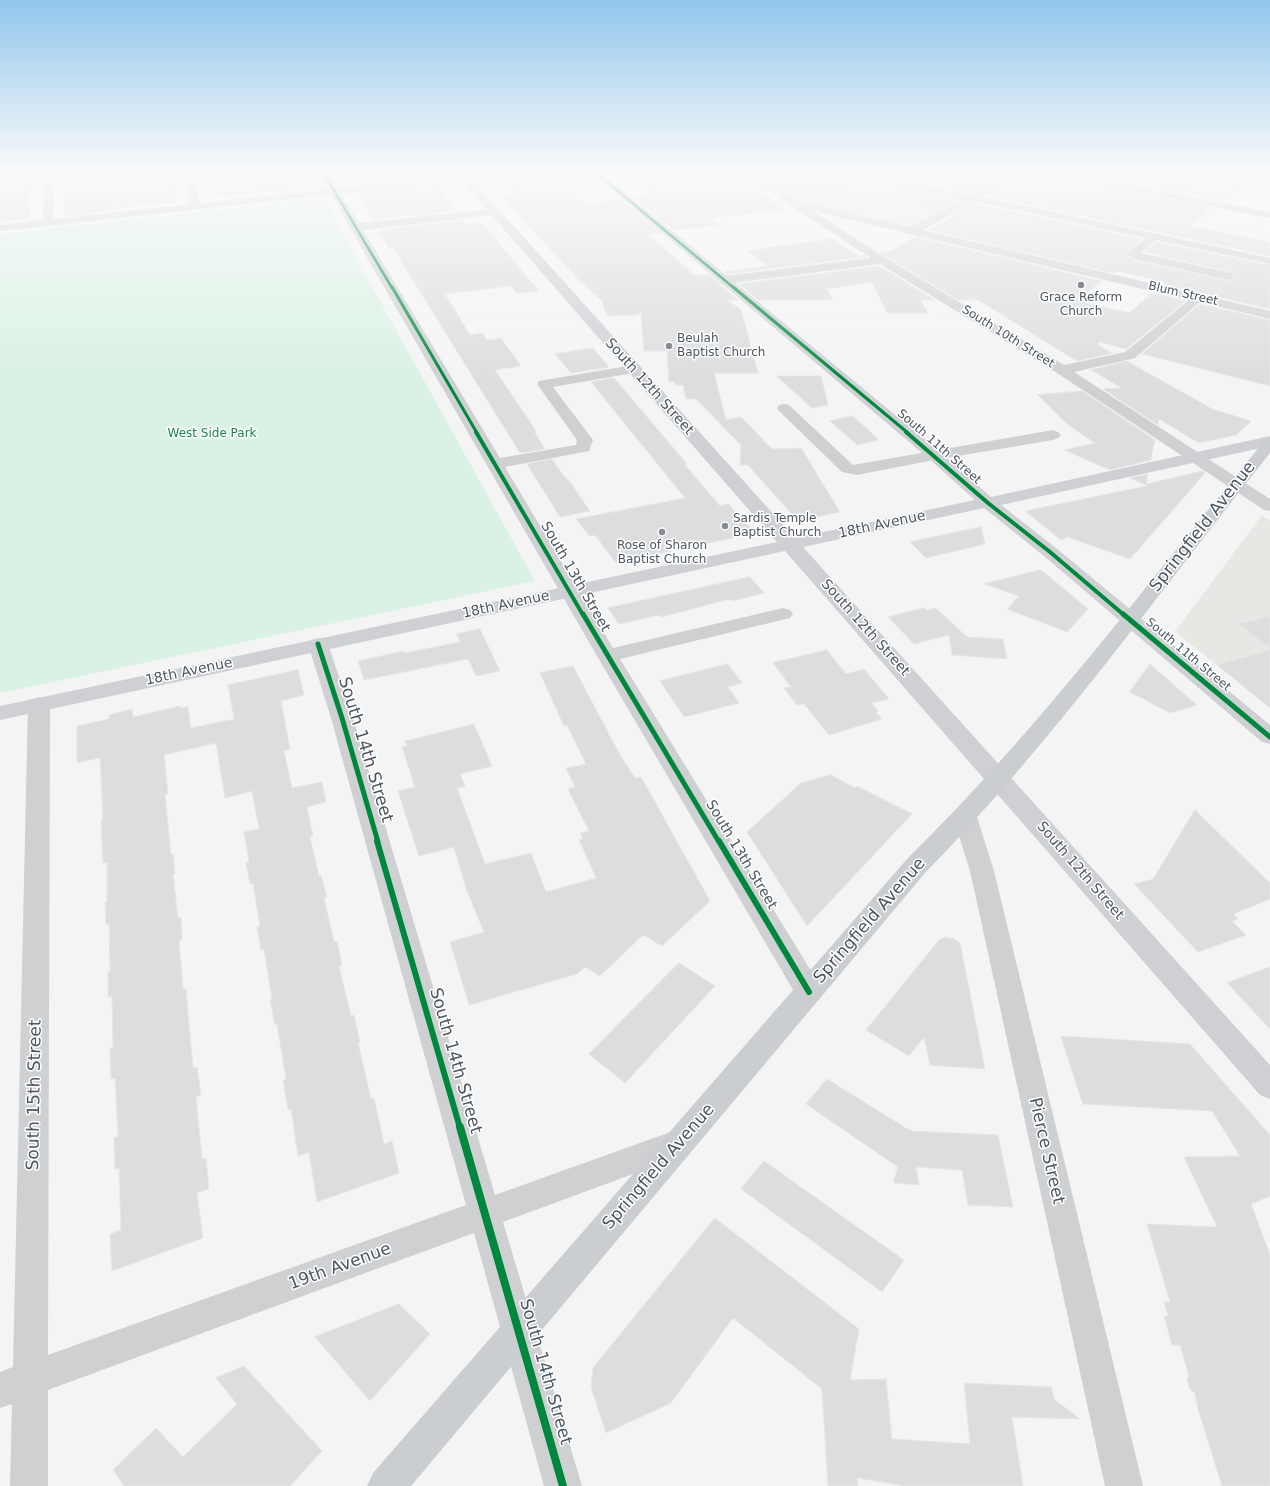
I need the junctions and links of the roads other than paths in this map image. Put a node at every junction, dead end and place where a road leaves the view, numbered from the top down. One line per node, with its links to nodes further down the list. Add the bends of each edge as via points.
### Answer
1 (364, 241): 21 (street, South 13th Street)
2 (520, 241): 14 (street, South 12th Street)
3 (679, 241): 11 (street, South 11th Street)
4 (853, 241): 8 (street, South 10th Street)
5 (957, 241): 12 (street, Blum Street)
6 (1148, 241): 10 (street, via 1133,254)
7 (1179, 241): 9 (street)
8 (882, 260): 11 (street); 15 (street, South 10th Street)
9 (1270, 261)
10 (1228, 276)
11 (725, 280): 19 (street, South 11th Street)
12 (1198, 298): 13 (street, Blum Street); 15 (street, via 1130,356)
13 (1270, 315)
14 (633, 369): 21 (street, via 544,384 585,440 583,448); 25 (street, South 12th Street)
15 (1062, 370): 20 (street, South 10th Street)
16 (784, 408): 19 (street, via 848,469 857,470)
17 (1053, 436): 19 (street)
18 (1270, 442): 20 (street, 18th Avenue); 22 (main road, Springfield Avenue)
19 (934, 455): 23 (street, South 11th Street)
20 (1196, 458): 22 (street, South 10th Street); 23 (street, 18th Avenue)
21 (494, 464): 26 (street, South 13th Street)
22 (1236, 484): 24 (street, South 10th Street); 28 (main road, Springfield Avenue)
23 (988, 503): 25 (street, 18th Avenue); 28 (street, South 11th Street)
24 (1270, 506)
25 (790, 544): 26 (street, 18th Avenue); 34 (street, South 12th Street)
26 (569, 591): 29 (street, 18th Avenue); 30 (street, South 13th Street)
27 (783, 614): 30 (street)
28 (1131, 620): 33 (street, South 11th Street); 34 (main road, Springfield Avenue)
29 (318, 644): 31 (street, 18th Avenue); 39 (street, South 14th Street, via 342,718)
30 (607, 656): 36 (street, South 13th Street)
31 (39, 704): 32 (street, 18th Avenue); 41 (street, South 15th Street)
32 (0, 713)
33 (1270, 737)
34 (1000, 779): 35 (main road, Springfield Avenue); 37 (street, South 12th Street)
35 (965, 817): 36 (main road, Springfield Avenue, via 916,866); 45 (street, Pierce Street, via 982,871)
36 (809, 992): 38 (main road, Springfield Avenue)
37 (1270, 1086)
38 (680, 1143): 39 (street, 19th Avenue); 40 (main road, Springfield Avenue)
39 (485, 1214): 40 (street, South 14th Street); 41 (street, 19th Avenue)
40 (519, 1331): 43 (main road, Springfield Avenue); 44 (street, South 14th Street)
41 (16, 1384): 42 (street, South 15th Street)
42 (29, 1486)
43 (386, 1486)
44 (563, 1486)
45 (1124, 1486)

